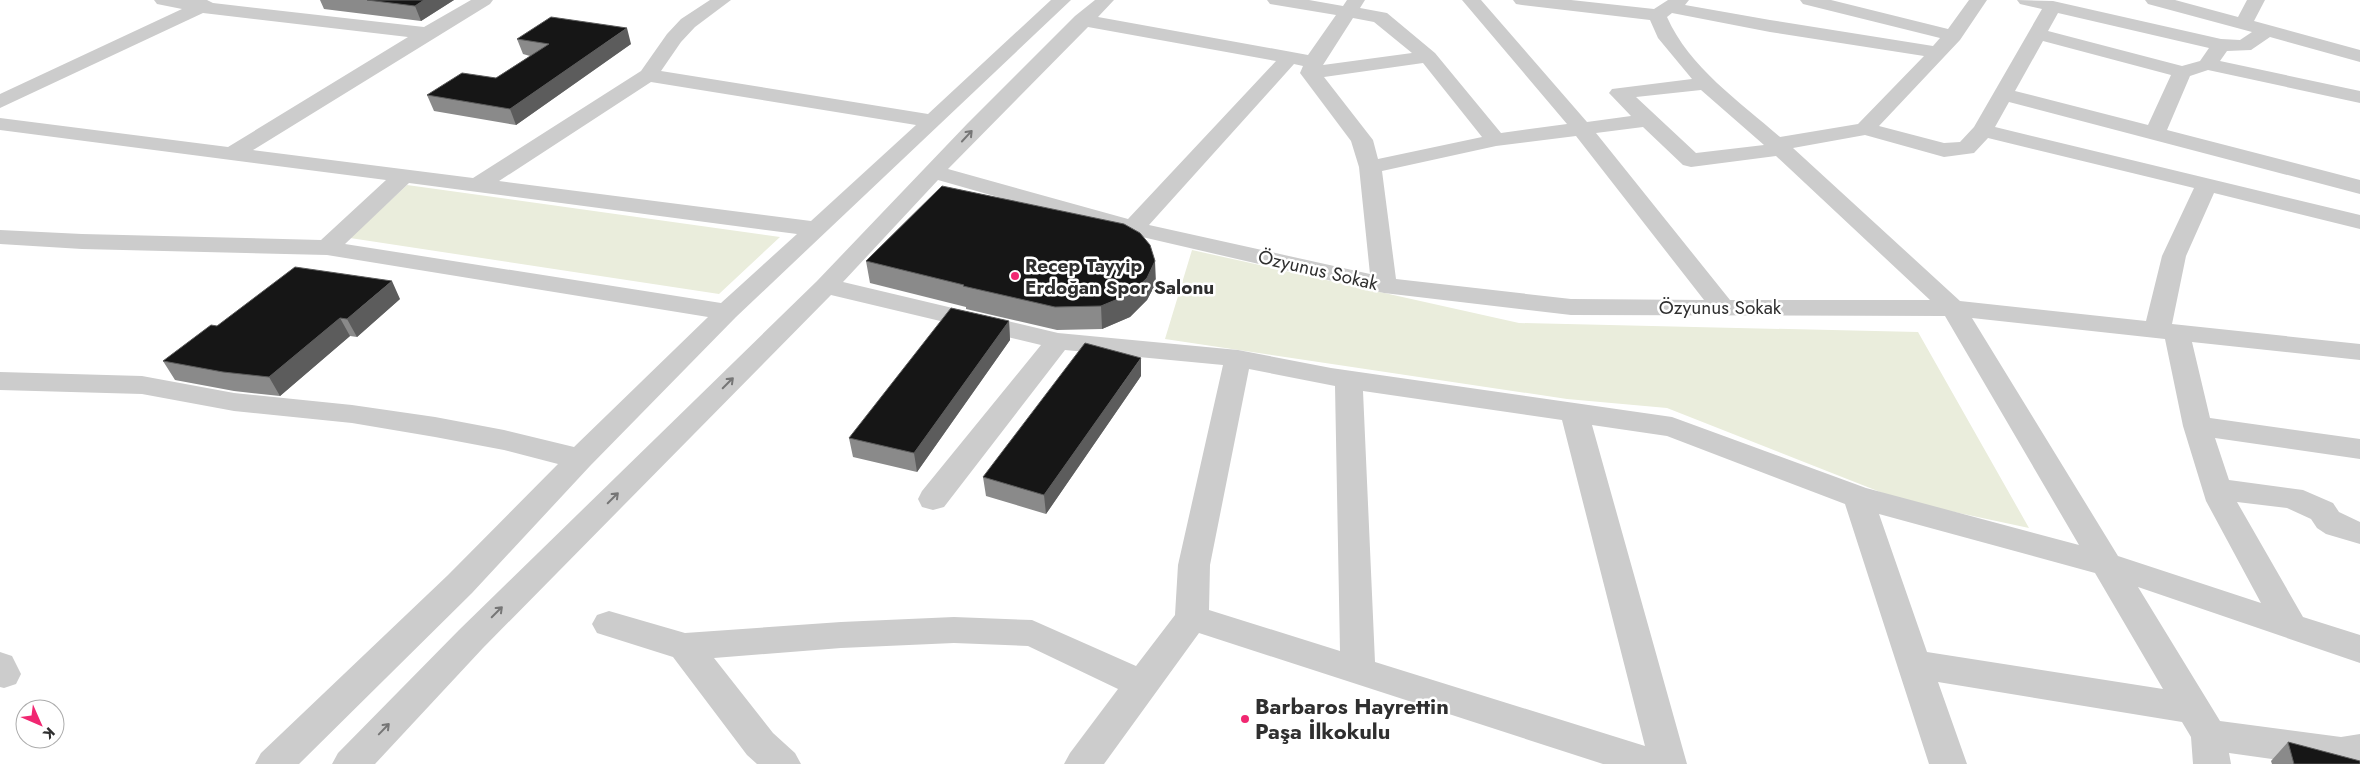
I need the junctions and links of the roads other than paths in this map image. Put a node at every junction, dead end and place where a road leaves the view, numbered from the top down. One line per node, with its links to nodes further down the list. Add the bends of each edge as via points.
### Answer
1 (163, 0): 14 (street)
2 (484, 0): 22 (street)
3 (722, 0): 33 (street, via 688,23)
4 (1105, 0): 19 (street)
5 (1276, 0): 16 (street)
6 (1471, 0): 41 (street)
7 (1522, 0): 13 (street)
8 (1809, 0): 24 (street)
9 (1978, 0): 24 (street)
10 (2026, 0): 17 (street)
11 (2154, 0): 20 (street)
12 (2256, 0): 20 (street)
13 (1557, 2): 18 (street)
14 (208, 3): 22 (street); 37 (street)
15 (1052, 4): 39 (street)
16 (1352, 6): 28 (street, via 1380,17); 31 (street)
17 (2053, 6): 23 (street); 25 (street)
18 (1669, 7): 26 (street); 34 (street, via 1665,34)
19 (1082, 20): 29 (street); 49 (street, one-way to 19)
20 (2243, 24): 21 (street)
21 (2267, 31): 25 (street, via 2244,46); 27 (street)
22 (426, 33): 47 (street)
23 (2038, 34): 32 (street); 35 (street)
24 (1952, 36): 26 (street)
25 (2221, 45): 30 (street)
26 (1938, 52): 42 (street)
27 (2360, 56)
28 (1428, 57): 31 (street); 45 (street)
29 (1290, 58): 31 (street); 56 (street)
30 (2208, 64): 32 (street); 36 (street)
31 (1312, 68): 48 (street, via 1362,140)
32 (2182, 72): 44 (street)
33 (648, 75): 39 (street); 52 (street)
34 (1706, 84): 38 (street, via 1619,93); 46 (street)
35 (2002, 94): 43 (street); 44 (street)
36 (2360, 96)
37 (0, 102)
38 (1646, 120): 41 (street); 46 (street, via 1691,160)
39 (933, 121): 55 (street)
40 (0, 124): 47 (street)
41 (1581, 128): 45 (street); 62 (street)
42 (1865, 129): 43 (street, via 1944,150 1966,148); 46 (street)
43 (1983, 130): 51 (street)
44 (2155, 133): 53 (street)
45 (1496, 140): 48 (street)
46 (1779, 147): 63 (street)
47 (231, 154): 50 (street)
48 (1370, 167): 60 (street)
49 (934, 172): 56 (street, Özyunus Sokak); 61 (street)
50 (404, 176): 52 (street); 58 (street)
51 (2208, 184): 54 (street); 65 (street, via 2174,256)
52 (476, 186): 55 (street)
53 (2360, 187)
54 (2360, 222)
55 (817, 228): 64 (street)
56 (1133, 228): 60 (street, Özyunus Sokak)
57 (0, 237): 58 (street, via 44,241 270,244)
58 (327, 248): 59 (street); 64 (street)
59 (296, 271)
60 (1384, 285): 62 (street, Özyunus Sokak, via 1571,307)
61 (826, 286): 66 (street); 94 (street, one-way to 61, via 471,639)
62 (1722, 306): 63 (street, Özyunus Sokak)
63 (1953, 308): 65 (street, Özyunus Sokak); 81 (street)
64 (727, 312): 76 (street)
65 (2167, 331): 67 (street, Özyunus Sokak); 74 (street)
66 (1058, 341): 68 (street); 79 (street)
67 (2360, 352)
68 (1238, 358): 70 (street); 82 (street, via 1194,565)
69 (165, 368): 72 (street)
70 (1350, 379): 73 (street); 88 (street)
71 (0, 380): 72 (street)
72 (142, 385): 76 (street, via 234,402 352,414 435,427)
73 (1575, 414): 78 (street, via 1672,427); 97 (street)
74 (2197, 426): 75 (street); 77 (street)
75 (2360, 449)
76 (580, 459): 93 (street, via 460,584)
77 (2217, 489): 80 (street, via 2292,498 2322,511 2337,526); 84 (street)
78 (1858, 497): 81 (street); 87 (street)
79 (933, 499)
80 (2360, 533)
81 (2106, 564): 84 (street); 90 (street)
82 (1192, 618): 88 (street); 89 (street)
83 (608, 624): 85 (street)
84 (2292, 626): 86 (street)
85 (685, 647): 89 (street, via 945,630 1032,633); 95 (street, via 760,744)
86 (2360, 649)
87 (1915, 664): 90 (street); 98 (street)
88 (1358, 670): 92 (street)
89 (1143, 685): 96 (street)
90 (2205, 736): 91 (street, via 2342,753)
91 (2360, 750)
92 (1630, 761)
93 (274, 764)
94 (351, 764)
95 (782, 764)
96 (1083, 764)
97 (1668, 764)
98 (1948, 764)

